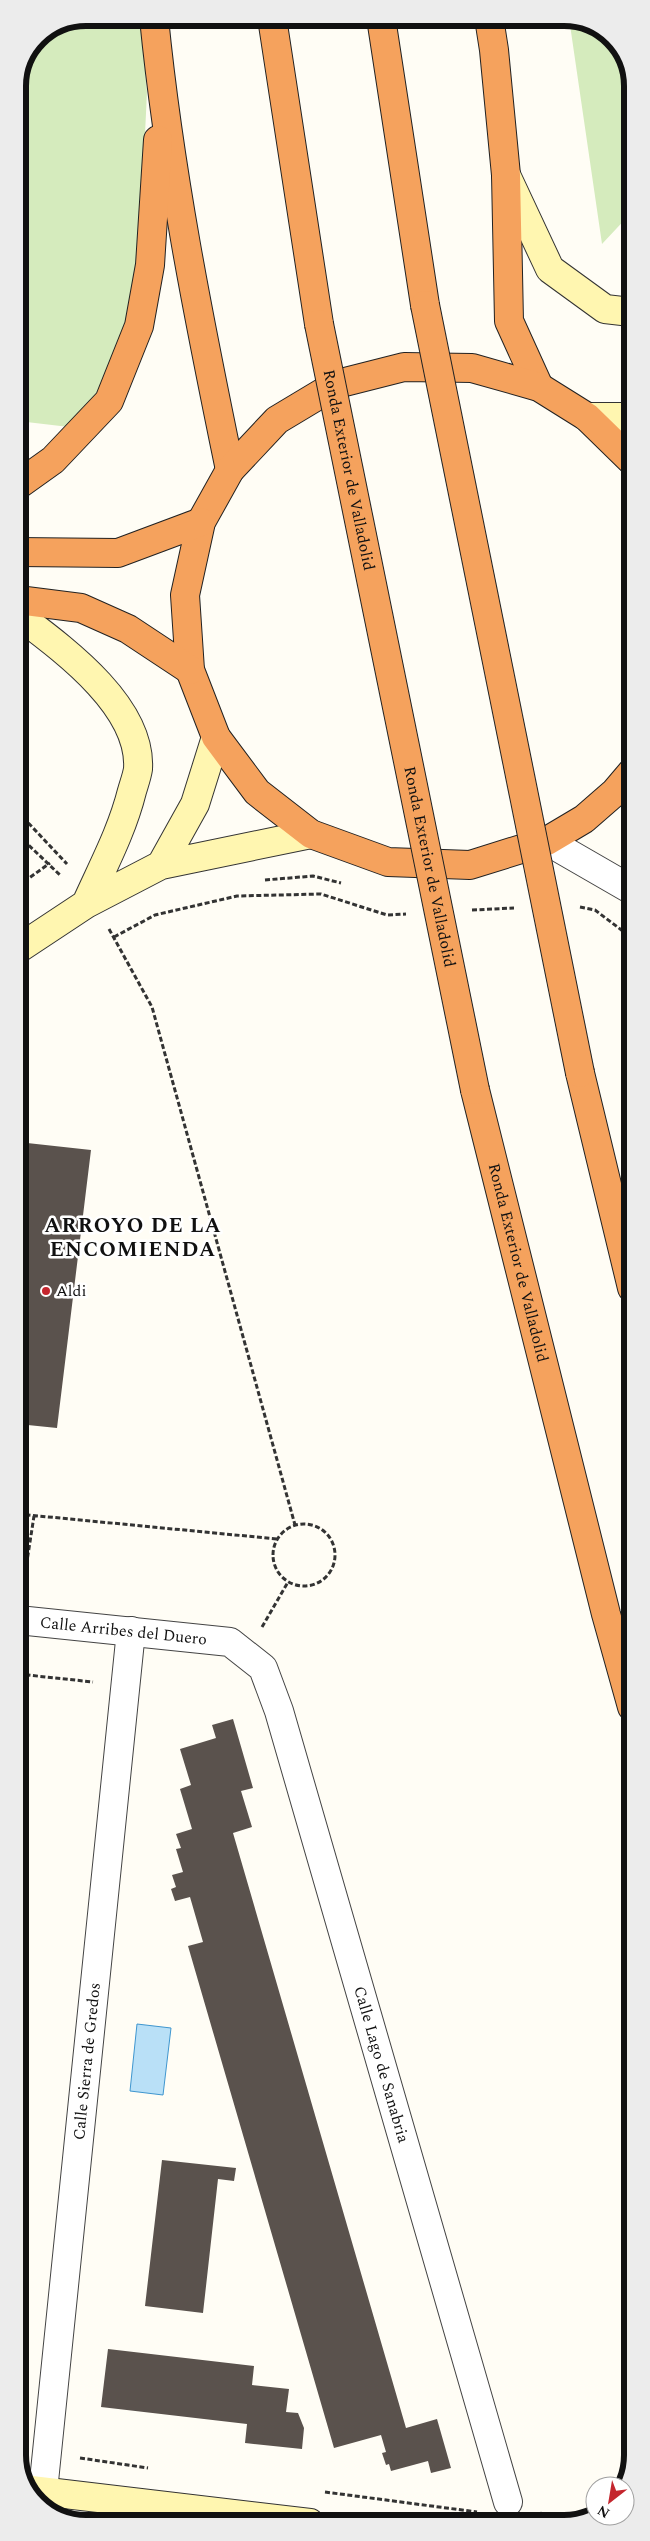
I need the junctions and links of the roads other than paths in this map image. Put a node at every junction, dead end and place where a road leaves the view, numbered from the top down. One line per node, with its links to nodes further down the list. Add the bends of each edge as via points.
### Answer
1 (155, 26): 5 (highway)
2 (273, 26): 31 (highway, Ronda Exterior de Valladolid, bridge, via 319,324 475,1090)
3 (381, 26): 27 (highway, bridge, via 425,305 580,1073)
4 (490, 26): 6 (highway)
5 (161, 94): 12 (highway, via 195,299); 13 (highway, via 150,265 139,326 109,401 53,460)
6 (506, 175): 7 (street, via 550,269 605,309); 8 (highway, via 509,321)
7 (624, 311)
8 (539, 388): 10 (highway); 12 (highway, via 472,368 404,367 337,384 277,420)
9 (624, 416): 10 (street)
10 (587, 417): 11 (highway)
11 (624, 452)
12 (230, 470): 14 (highway)
13 (26, 479)
14 (201, 522): 15 (highway, via 118,554); 18 (highway, via 185,595)
15 (26, 552)
16 (26, 601): 18 (highway, via 81,608 128,629)
17 (26, 621): 25 (street, via 98,681 132,729 138,768 124,821)
18 (190, 670): 19 (highway)
19 (216, 737): 21 (highway, via 257,792); 23 (street, via 195,804)
20 (624, 781): 22 (highway, via 584,819)
21 (311, 834): 22 (highway, via 388,862 470,864); 23 (street)
22 (548, 840): 24 (street)
23 (161, 865): 25 (street)
24 (624, 885)
25 (86, 904): 26 (street)
26 (26, 943)
27 (624, 1255)
28 (26, 1621): 29 (street, Calle Arribes del Duero)
29 (131, 1631): 30 (street, Calle Arribes del Duero); 32 (street, Calle Sierra de Gredos)
30 (238, 1648): 34 (street, Calle Lago de Sanabria, via 263,1668 279,1711)
31 (624, 1678)
32 (37, 2489)
33 (37, 2490): 35 (street)
34 (508, 2502)
35 (244, 2515)

